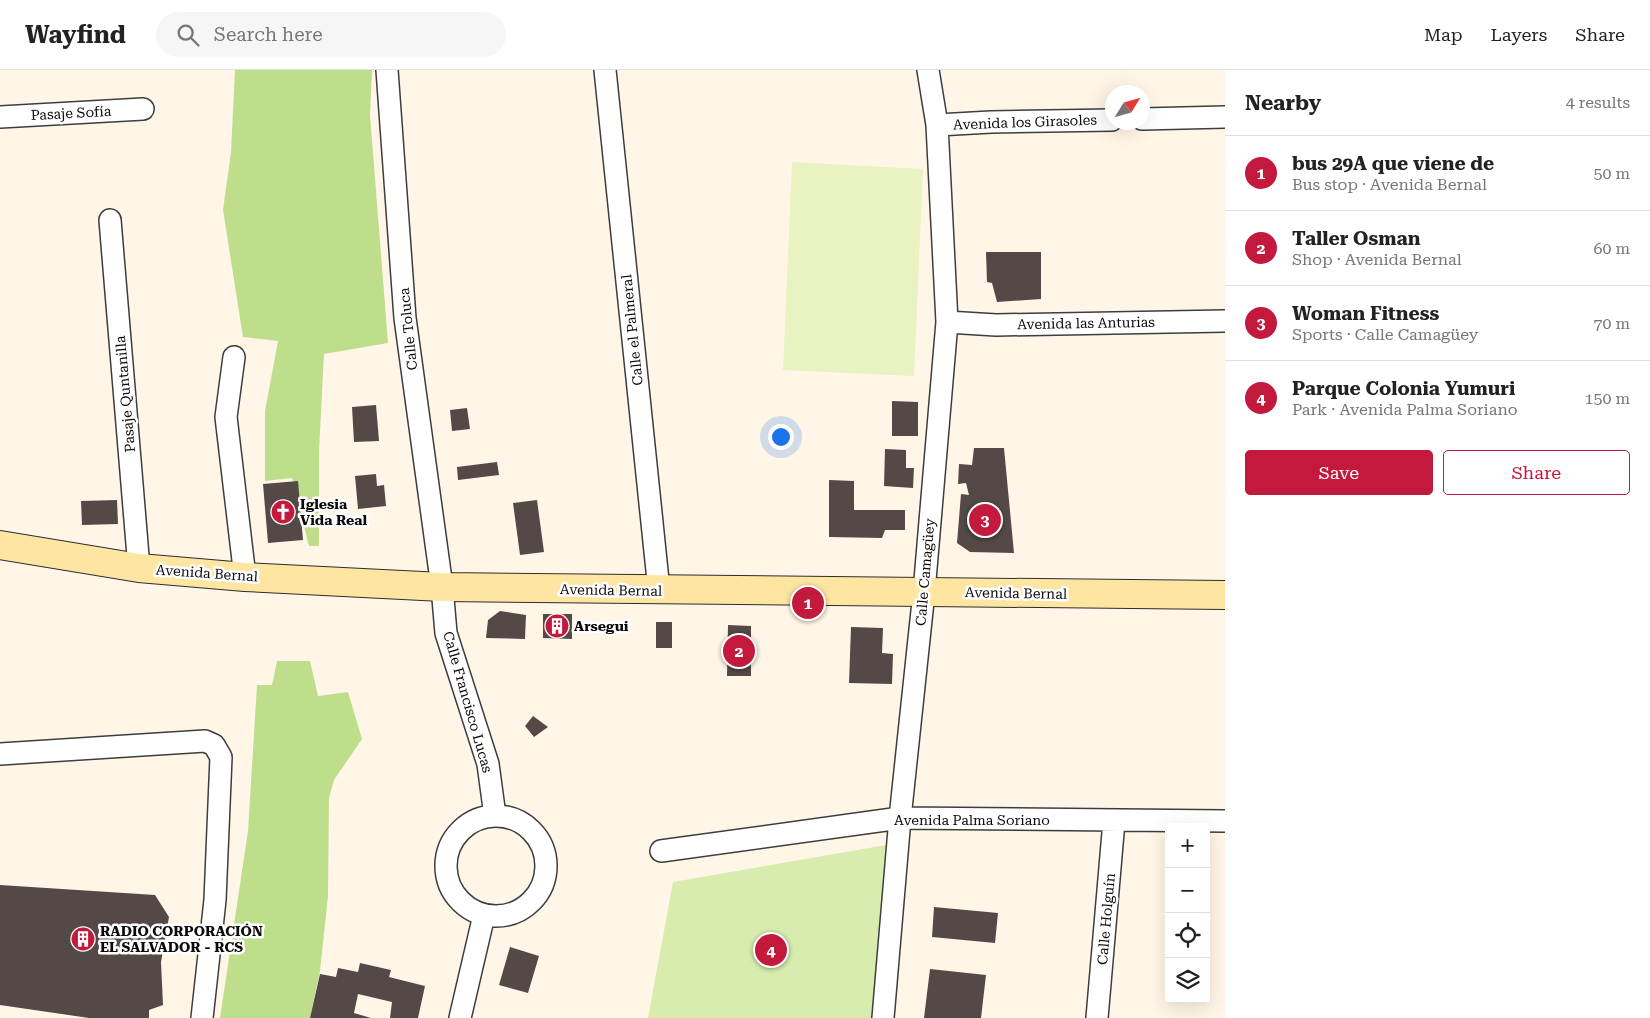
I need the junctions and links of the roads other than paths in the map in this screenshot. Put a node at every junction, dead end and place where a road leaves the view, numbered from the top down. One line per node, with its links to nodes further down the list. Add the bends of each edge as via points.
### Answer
1 (387, 70): 17 (street, Calle Toluca, via 405,318)
2 (606, 70): 18 (street, Calle el Palmeral)
3 (928, 70): 9 (street, Calle Camagüey)
4 (143, 109): 5 (street, Pasaje Sofía)
5 (0, 117)
6 (1225, 117): 7 (street)
7 (1150, 119)
8 (1105, 120): 9 (street, Avenida los Girasoles)
9 (936, 125): 12 (street, Calle Camagüey)
10 (110, 220): 15 (street, Pasaje Quntanilla)
11 (1225, 321): 12 (street, Avenida las Anturias, via 996,325)
12 (947, 322): 19 (street, Calle Camagüey)
13 (234, 357): 16 (street, via 226,417)
14 (0, 545): 15 (main road, Avenida Bernal)
15 (140, 568): 16 (main road, Avenida Bernal)
16 (245, 576): 17 (main road, Avenida Bernal)
17 (442, 587): 18 (main road, Avenida Bernal); 22 (street, Calle Francisco Lucas, via 446,633 488,764)
18 (659, 590): 19 (main road, Avenida Bernal)
19 (924, 592): 20 (main road, Avenida Bernal); 23 (street, Calle Camagüey)
20 (1225, 595)
21 (0, 754): 28 (street, via 206,741 214,745 221,757 215,900)
22 (495, 816): 27 (street, via 479,819 465,827 454,839 447,855 446,871 451,887 460,900); 27 (street, via 511,818 535,835 543,848 545,877 530,903 518,911 504,916)
23 (900, 818): 24 (street, Avenida Palma Soriano); 26 (street, Avenida Palma Soriano); 30 (street, Calle Camagüey)
24 (1114, 821): 25 (street, Avenida Palma Soriano); 31 (street, Calle Holguín)
25 (1225, 821)
26 (661, 851)
27 (484, 914): 29 (street)
28 (202, 1018)
29 (460, 1018)
30 (883, 1018)
31 (1098, 1018)

